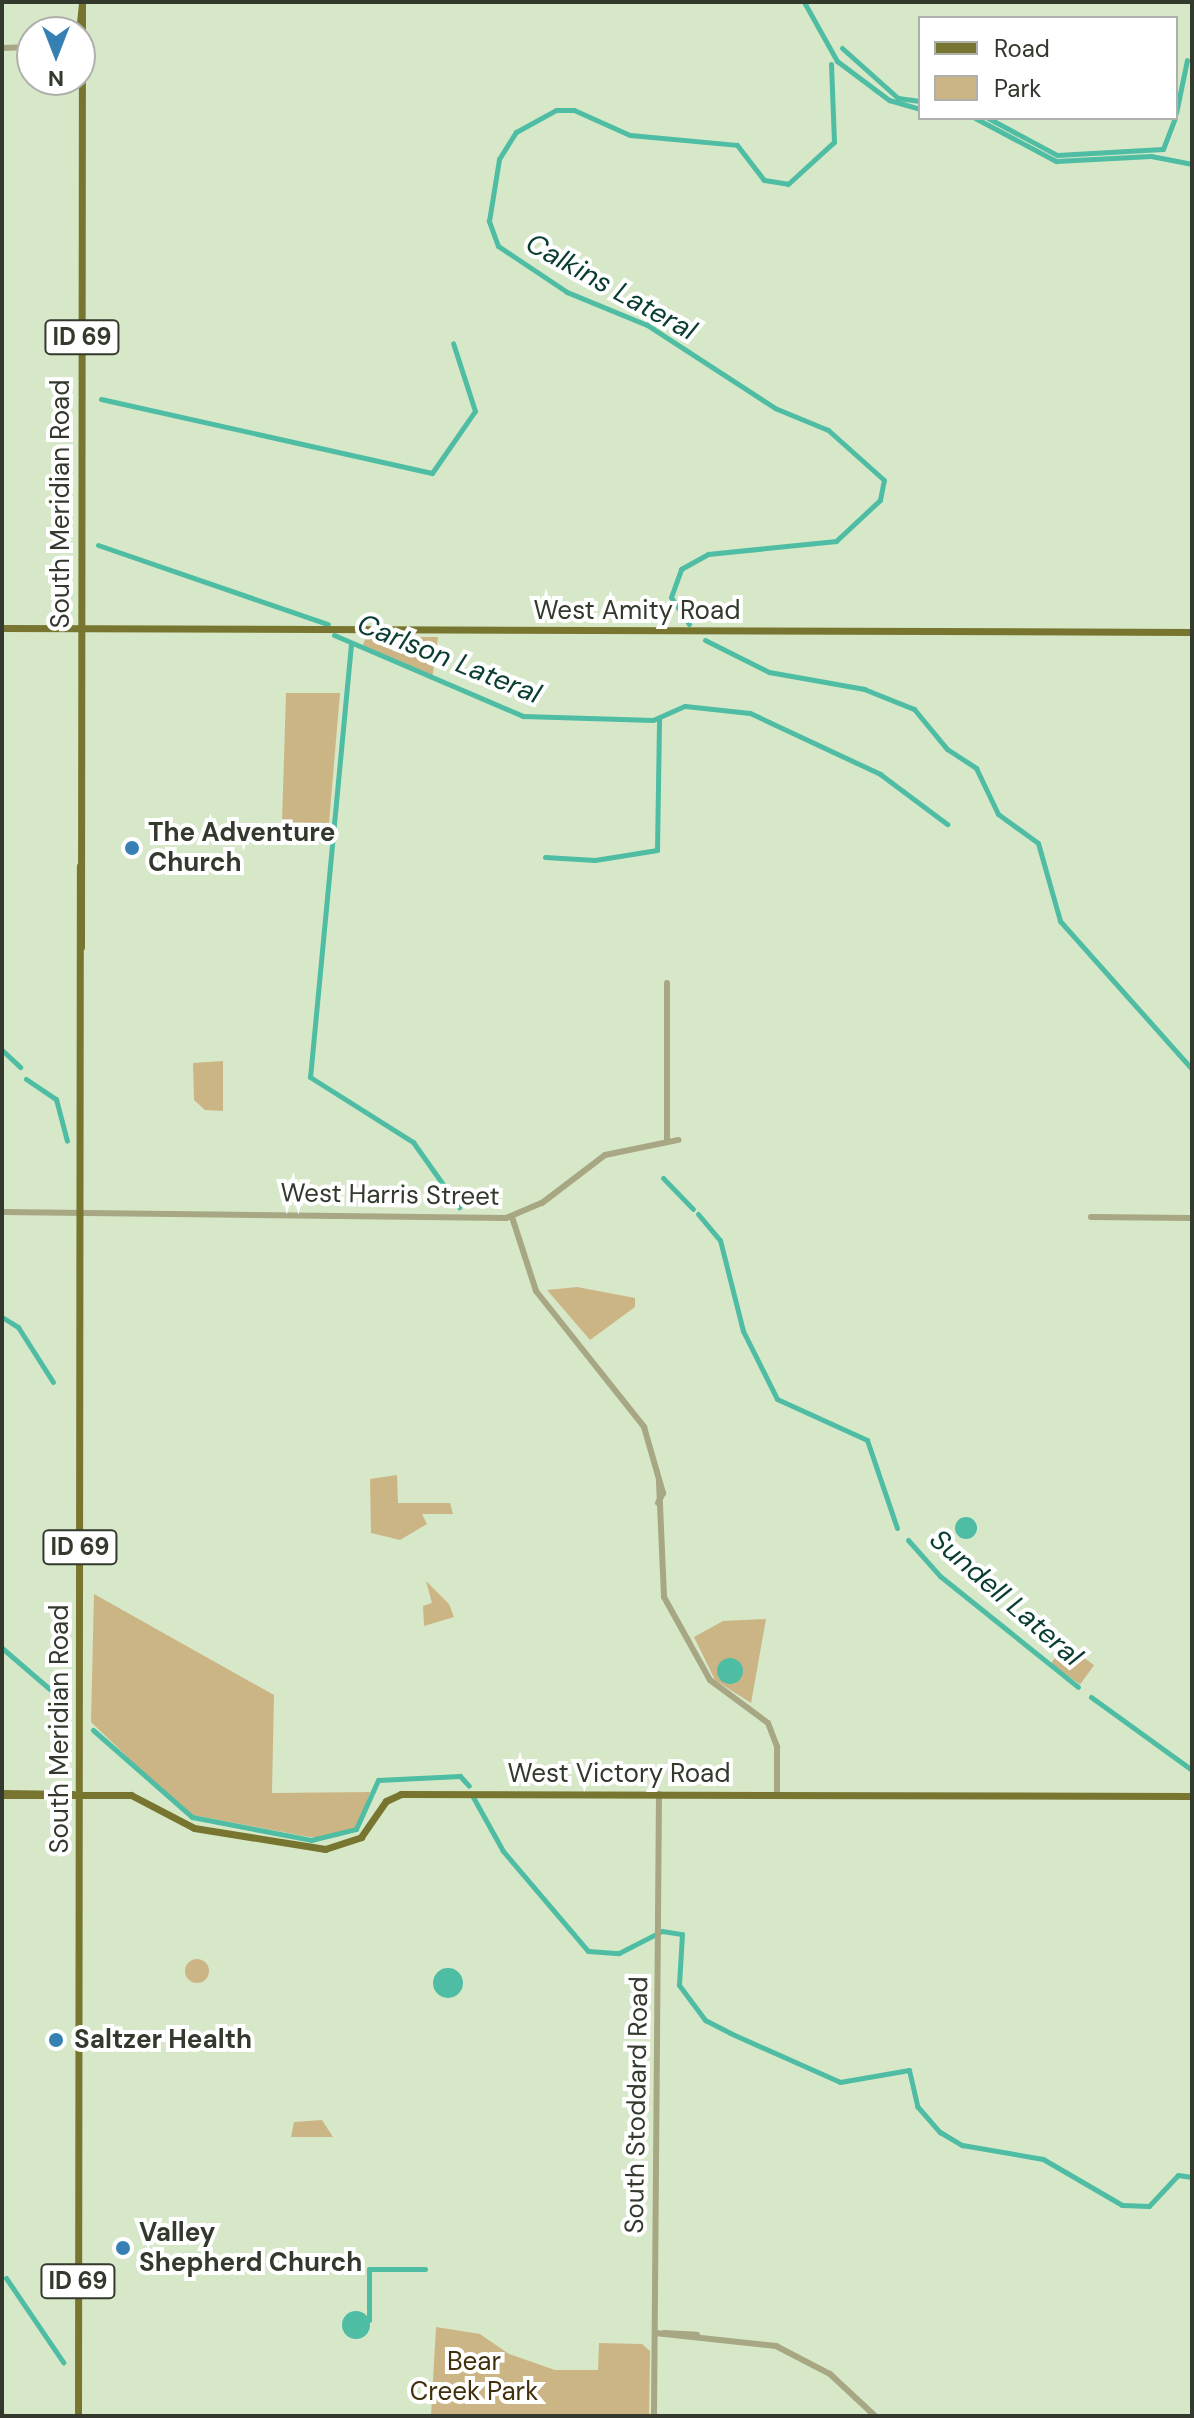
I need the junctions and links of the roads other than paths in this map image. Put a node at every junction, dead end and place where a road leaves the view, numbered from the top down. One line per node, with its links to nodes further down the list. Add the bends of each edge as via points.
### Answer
1 (81, 96): 2 (main road, South Meridian Road / ID 69)
2 (81, 627): 3 (main road, West Amity Road); 4 (main road, West Amity Road); 8 (main road, South Meridian Road / ID 69)
3 (2, 628)
4 (1192, 632)
5 (667, 983): 6 (street)
6 (667, 1140): 7 (street, West Harris Street); 10 (street, West Harris Street, via 605,1155)
7 (678, 1140)
8 (80, 1210): 9 (street, West Harris Street); 10 (street, West Harris Street); 14 (main road, South Meridian Road / ID 69)
9 (2, 1212)
10 (512, 1217): 16 (street, via 530,1282 640,1420 659,1482 664,1597 710,1680 768,1723 777,1747)
11 (1091, 1217): 12 (street)
12 (1192, 1218)
13 (2, 1794): 14 (main road, West Victory Road)
14 (77, 1794): 15 (main road, West Victory Road, via 131,1795 194,1828 325,1849 361,1837 386,1801 401,1794); 19 (main road, South Meridian Road / ID 69)
15 (659, 1794): 16 (main road, West Victory Road); 18 (street, South Stoddard Road)
16 (777, 1794): 17 (main road, West Victory Road)
17 (1192, 1796)
18 (655, 2333): 20 (street, South Stoddard Road); 21 (street, via 745,2338 794,2353 846,2386)
19 (78, 2416)
20 (654, 2416)
21 (875, 2416)

